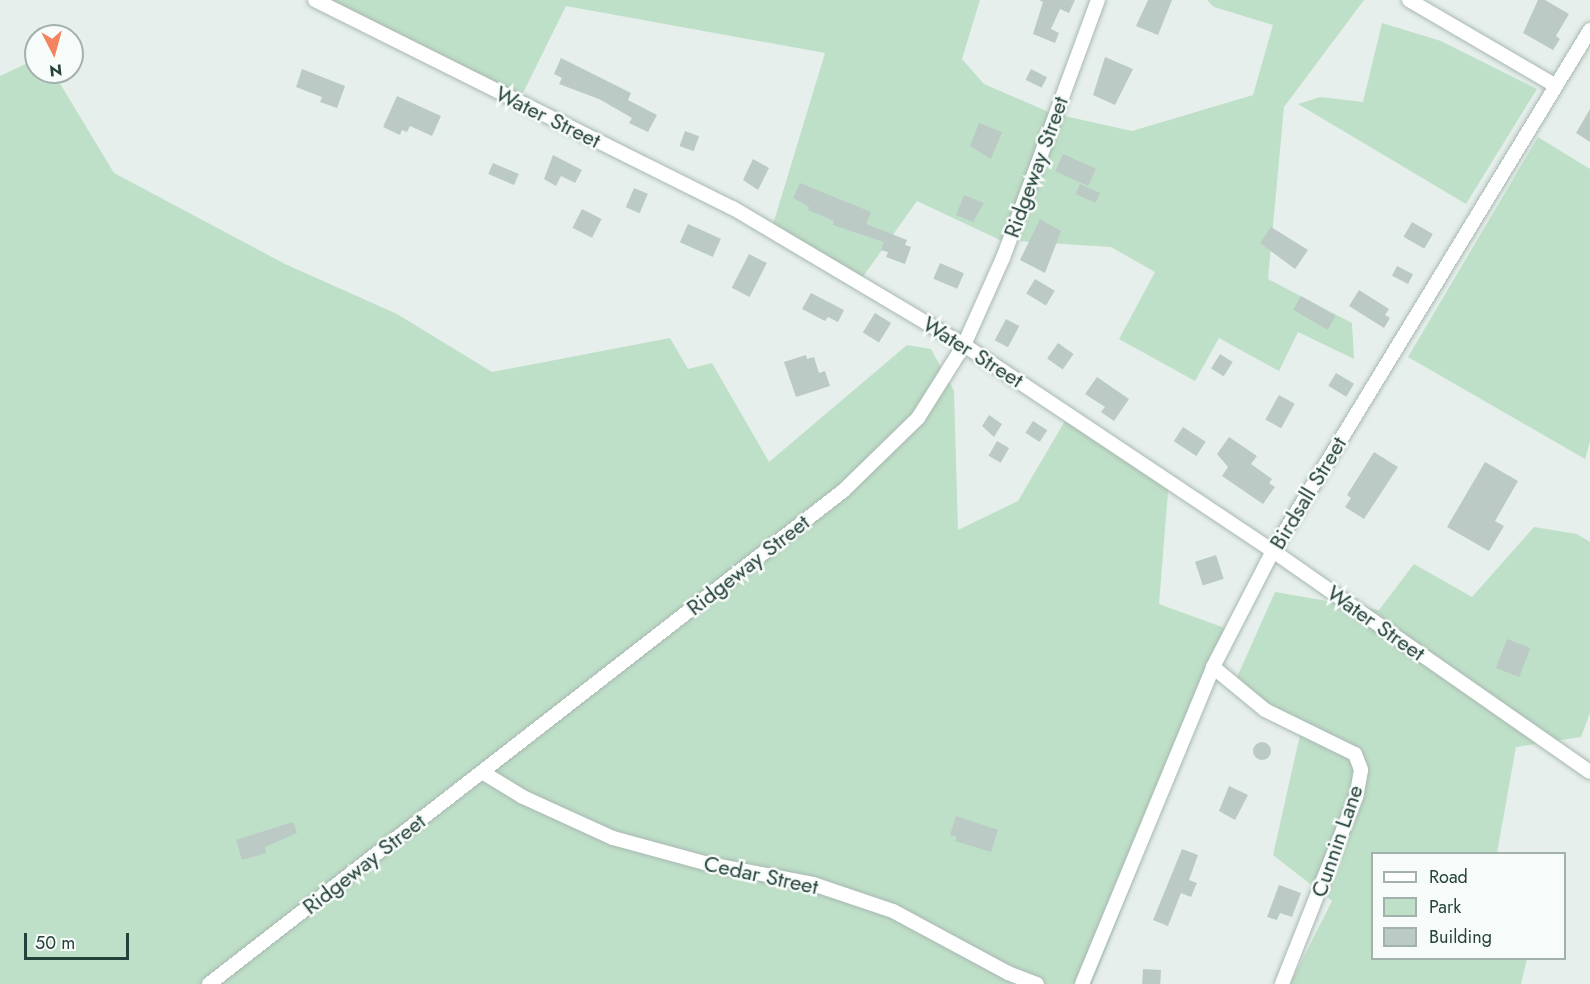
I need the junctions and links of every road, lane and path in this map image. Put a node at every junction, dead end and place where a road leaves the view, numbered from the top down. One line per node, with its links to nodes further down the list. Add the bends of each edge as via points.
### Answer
1 (315, 0): 6 (street, Water Street, via 733,208)
2 (1098, 0): 6 (street, Ridgeway Street, via 1003,258)
3 (1409, 0): 5 (street)
4 (1590, 30): 5 (street, Birdsall Street)
5 (1556, 86): 7 (street, Birdsall Street)
6 (964, 345): 7 (street, Water Street); 9 (street, Ridgeway Street, via 918,418 843,491)
7 (1273, 551): 8 (street, Birdsall Street); 10 (street, Water Street)
8 (1213, 667): 13 (street, Birdsall Street); 14 (street, Cunnin Lane, via 1265,710 1355,754 1361,770 1356,797)
9 (482, 772): 11 (street, Ridgeway Street); 12 (street, Cedar Street, via 523,797 613,838 705,863 813,884 893,911 1008,973)
10 (1590, 772)
11 (209, 984)
12 (1037, 984)
13 (1082, 984)
14 (1282, 984)

